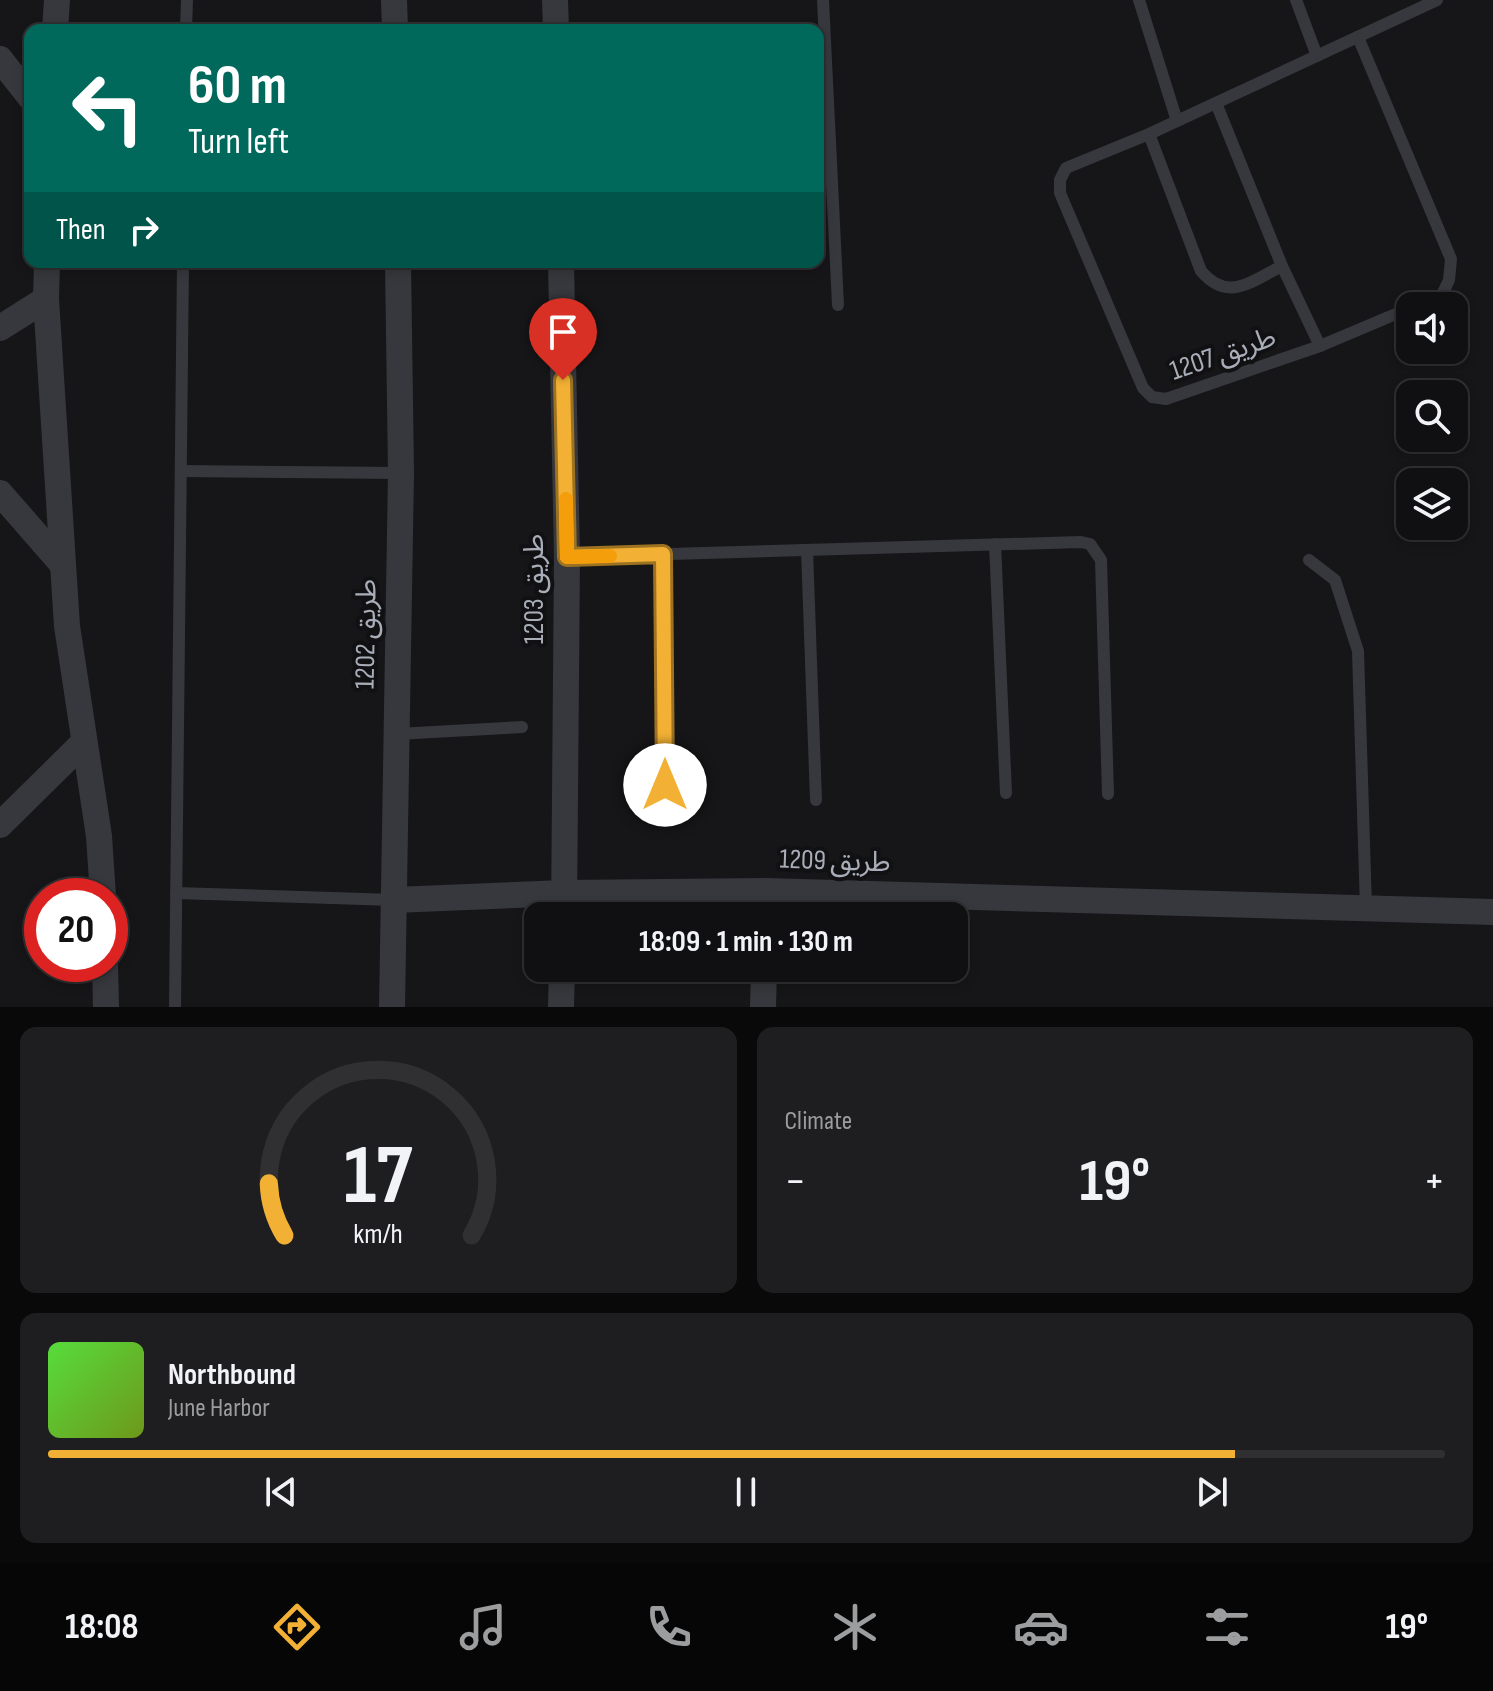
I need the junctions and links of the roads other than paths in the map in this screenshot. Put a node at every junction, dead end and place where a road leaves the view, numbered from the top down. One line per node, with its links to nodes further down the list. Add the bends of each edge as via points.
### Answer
1 (57, 0): 9 (street)
2 (187, 0): 10 (lane)
3 (394, 0): 11 (street)
4 (555, 0): 12 (street)
5 (823, 0): 27 (lane)
6 (1139, 0): 18 (lane)
7 (1296, 0): 14 (lane)
8 (1437, 0): 13 (lane, طريق 1207)
9 (55, 24)
10 (186, 24)
11 (395, 24)
12 (556, 24)
13 (1358, 37): 14 (lane, طريق 1207); 25 (lane, via 1451,259)
14 (1317, 56): 17 (lane, طريق 1207)
15 (0, 59): 16 (street)
16 (24, 89)
17 (1216, 103): 18 (lane, طريق 1207); 20 (lane)
18 (1177, 121): 19 (lane, طريق 1207)
19 (1149, 134): 20 (lane, طريق 1207, via 1208,279 1217,286 1239,287); 30 (lane, طريق 1207, via 1066,168 1060,180 1060,193 1143,388 1152,397 1166,399)
20 (1282, 266): 30 (lane, طريق 1207)
21 (47, 268): 26 (street)
22 (183, 268): 31 (lane)
23 (398, 268): 32 (street, طريق 1202)
24 (561, 268): 37 (street, طريق 1203)
25 (1443, 292)
26 (46, 299): 29 (street); 39 (street)
27 (838, 305)
28 (1396, 314): 30 (lane)
29 (0, 328)
30 (1320, 346)
31 (181, 471): 32 (lane); 49 (lane)
32 (401, 473): 41 (street, طريق 1202)
33 (0, 493): 39 (street)
34 (995, 544): 35 (lane); 43 (lane); 44 (lane, via 1081,542 1090,544 1101,560)
35 (807, 550): 36 (lane); 45 (lane)
36 (663, 554): 37 (lane); 46 (lane)
37 (567, 557): 51 (street, طريق 1203)
38 (1309, 560): 54 (lane, via 1335,580 1358,651)
39 (62, 564): 42 (street)
40 (522, 727): 41 (lane)
41 (397, 734): 50 (street, طريق 1202)
42 (83, 743): 47 (street); 48 (street)
43 (1006, 793)
44 (1108, 794)
45 (816, 800)
46 (665, 813)
47 (0, 825)
48 (102, 878)
49 (176, 893): 50 (lane, طريق 1209); 60 (lane)
50 (394, 900): 52 (street, طريق 1209); 61 (street, طريق 1202)
51 (564, 902)
52 (524, 904)
53 (968, 905): 54 (street, طريق 1209)
54 (1366, 908): 55 (street, طريق 1209)
55 (1493, 912)
56 (105, 982): 59 (street)
57 (562, 982): 62 (street)
58 (764, 982): 63 (street)
59 (106, 1007)
60 (175, 1007)
61 (392, 1007)
62 (561, 1007)
63 (763, 1007)

